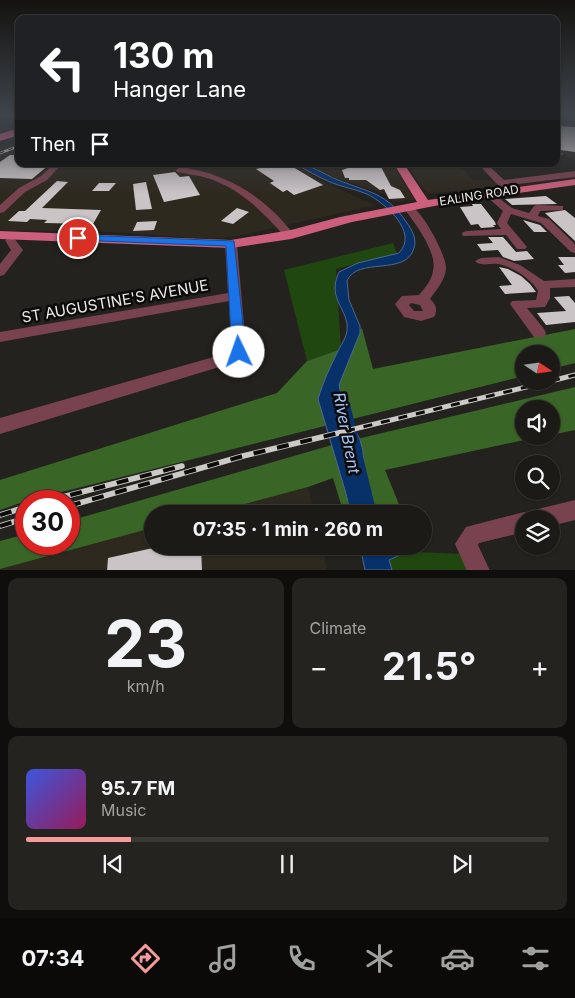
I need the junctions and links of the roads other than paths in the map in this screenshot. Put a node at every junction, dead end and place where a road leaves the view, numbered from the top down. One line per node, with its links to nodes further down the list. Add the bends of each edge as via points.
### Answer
1 (55, 167): 12 (street)
2 (400, 167): 9 (main road)
3 (485, 167): 7 (street)
4 (180, 170): 16 (street, via 206,173 221,179 257,203)
5 (575, 174): 7 (street)
6 (575, 182): 7 (main road, EALING ROAD)
7 (506, 186): 8 (main road, EALING ROAD)
8 (488, 193): 9 (main road, EALING ROAD); 13 (street)
9 (425, 204): 10 (main road, EALING ROAD)
10 (404, 208): 16 (main road, EALING ROAD); 28 (street, via 420,223 440,261 437,278)
11 (560, 208): 14 (street, via 537,208)
12 (0, 210)
13 (508, 210): 14 (street); 15 (street, via 502,220)
14 (533, 216): 22 (street, via 545,221)
15 (508, 232): 17 (street); 21 (street)
16 (288, 233): 20 (main road, EALING ROAD, via 263,241)
17 (467, 234)
18 (63, 238): 19 (main road); 20 (main road, EALING ROAD)
19 (5, 242): 24 (street)
20 (231, 244): 27 (street)
21 (522, 247)
22 (575, 250)
23 (480, 261): 26 (street, via 502,261 522,270)
24 (0, 272)
25 (575, 283): 26 (street)
26 (542, 285): 29 (street, via 545,292 540,304 517,304)
27 (235, 296): 30 (street, ST AUGUSTINE'S AVENUE); 31 (street, via 239,349 233,359)
28 (422, 300)
29 (539, 334)
30 (0, 337)
31 (0, 426)
32 (575, 510): 33 (street)
33 (560, 514)
34 (515, 524): 35 (street, via 473,534 468,540 466,544)
35 (479, 570)

